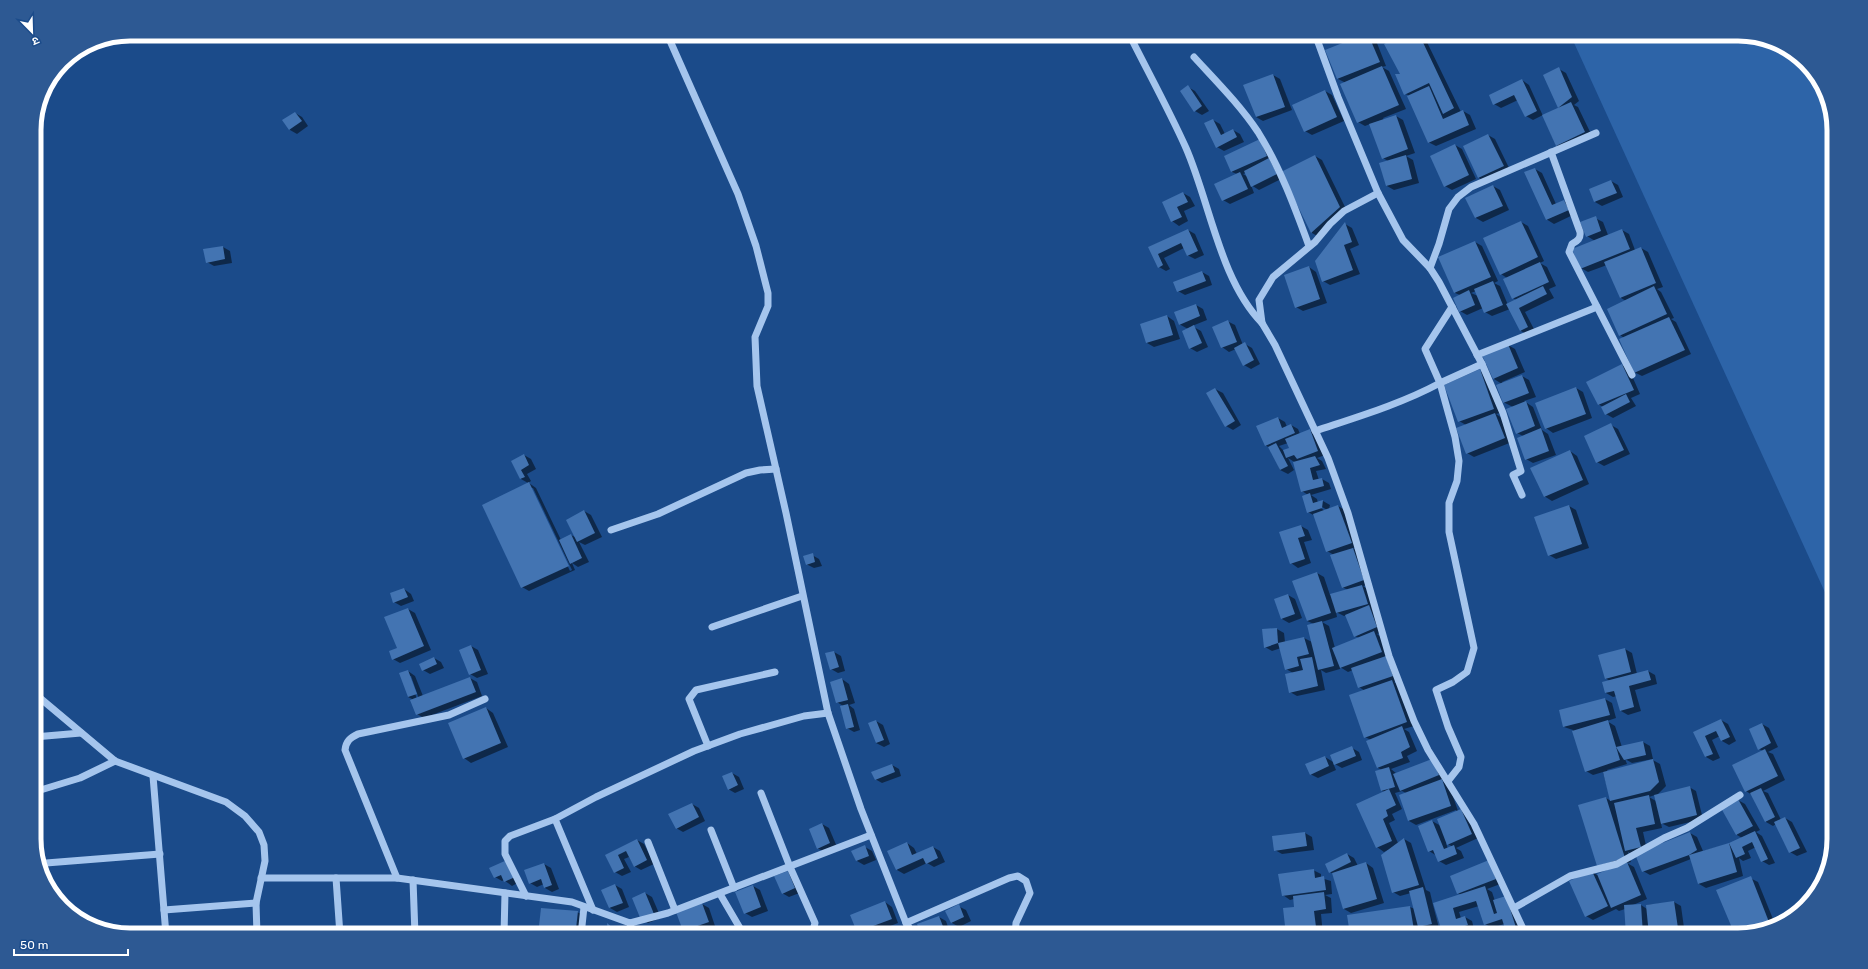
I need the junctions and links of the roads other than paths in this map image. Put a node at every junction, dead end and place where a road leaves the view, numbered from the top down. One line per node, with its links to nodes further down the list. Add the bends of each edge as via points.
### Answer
1 (669, 41): 18 (street, via 738,194 758,253 768,293 768,306 755,337 757,386)
2 (1132, 41): 12 (street, via 1186,148 1209,216 1240,294 1251,312)
3 (1318, 41): 7 (street)
4 (1194, 57): 8 (street, via 1223,87 1258,132 1294,206)
5 (1596, 133): 6 (street)
6 (1550, 152): 9 (street, via 1471,187 1458,197 1450,209); 11 (street, via 1580,232 1580,236 1569,247 1569,252)
7 (1378, 193): 8 (street, via 1344,211); 9 (street, via 1403,240)
8 (1309, 246): 12 (street, via 1273,277 1264,290 1259,300)
9 (1430, 268): 10 (street)
10 (1452, 307): 13 (street); 16 (street, via 1425,349)
11 (1598, 307): 13 (street); 15 (street)
12 (1262, 323): 17 (street, via 1275,345)
13 (1477, 355): 14 (street)
14 (1482, 364): 16 (street); 19 (street, via 1503,413 1520,463 1521,472 1513,475)
15 (1632, 375)
16 (1440, 383): 17 (street, via 1368,414); 32 (street, via 1459,461 1457,481 1449,503 1449,532 1474,648 1468,672 1436,690 1461,757 1459,767)
17 (1315, 432): 32 (street, via 1328,458 1348,513 1400,688 1428,750)
18 (776, 469): 20 (street, via 746,473 658,514); 21 (street)
19 (1522, 495)
20 (611, 530)
21 (802, 596): 22 (street); 26 (street)
22 (712, 627)
23 (775, 672): 29 (street, via 696,690 691,694 689,699)
24 (41, 699): 27 (street)
25 (485, 699): 45 (street, via 449,715 358,734 346,743 346,750)
26 (828, 713): 29 (street, via 804,716); 38 (street)
27 (80, 733): 28 (street); 30 (street)
28 (41, 736)
29 (708, 746): 36 (street, via 596,797)
30 (115, 761): 31 (street); 33 (street, via 80,778)
31 (153, 776): 40 (street); 43 (street, via 226,802 245,816 259,832 264,845 265,861)
32 (1448, 781): 53 (street, via 1474,824)
33 (41, 790)
34 (760, 794): 42 (street)
35 (1740, 796): 53 (street, via 1687,828 1617,864 1570,876)
36 (555, 819): 50 (street, via 510,836 504,842 505,854); 55 (street)
37 (711, 830): 47 (street)
38 (871, 835): 42 (street); 58 (street)
39 (648, 842): 56 (street)
40 (160, 854): 41 (street); 54 (street)
41 (46, 863)
42 (790, 867): 47 (street); 67 (street, via 815,923)
43 (261, 878): 44 (street); 51 (street)
44 (336, 878): 45 (street); 61 (street)
45 (398, 878): 46 (street)
46 (413, 880): 48 (street); 62 (street)
47 (734, 888): 49 (street)
48 (505, 893): 50 (street); 63 (street)
49 (720, 894): 56 (street); 66 (street)
50 (526, 896): 52 (street, via 572,902)
51 (256, 903): 54 (street); 60 (street)
52 (584, 907): 55 (street); 64 (street)
53 (1514, 908): 70 (street)
54 (164, 910): 59 (street)
55 (593, 910): 57 (street)
56 (675, 910): 57 (street)
57 (630, 923): 65 (street)
58 (906, 923): 68 (street); 69 (street, via 1018,876 1026,880 1030,893)
59 (165, 928)
60 (257, 928)
61 (340, 928)
62 (414, 928)
63 (504, 928)
64 (582, 928)
65 (631, 928)
66 (740, 928)
67 (813, 928)
68 (909, 928)
69 (1016, 928)
70 (1523, 928)

